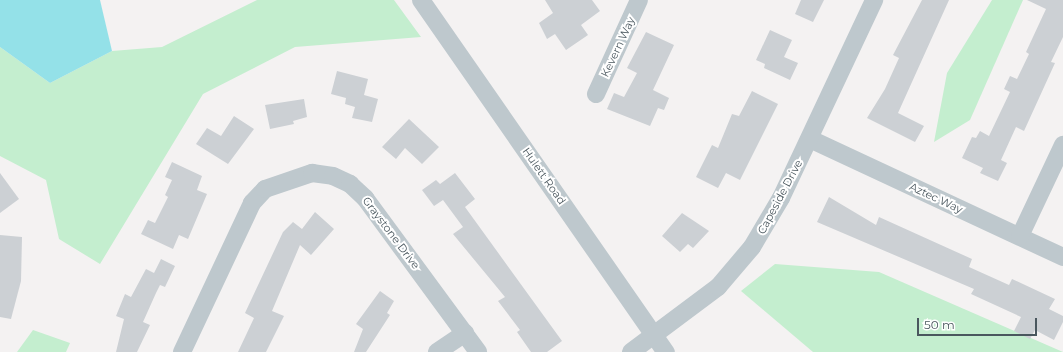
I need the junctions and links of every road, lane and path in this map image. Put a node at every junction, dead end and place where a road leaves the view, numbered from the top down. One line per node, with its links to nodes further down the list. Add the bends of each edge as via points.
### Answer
1 (421, 0): 10 (street, Hulett Road)
2 (639, 0): 4 (street, Kevern Way)
3 (874, 0): 5 (street, Capeside Drive)
4 (596, 94)
5 (810, 139): 7 (street, Aztec Way); 10 (street, Capeside Drive, via 781,198 743,260 718,287)
6 (1063, 145): 7 (street)
7 (1020, 236): 8 (street, Aztec Way)
8 (1063, 257)
9 (464, 333): 11 (street, Graystone Drive, via 365,198 350,184 333,176 312,173 265,189 252,203); 12 (street); 13 (street, Graystone Drive)
10 (654, 335): 14 (street, Capeside Drive); 15 (street, Hulett Road)
11 (182, 352)
12 (437, 352)
13 (478, 352)
14 (631, 352)
15 (666, 352)

